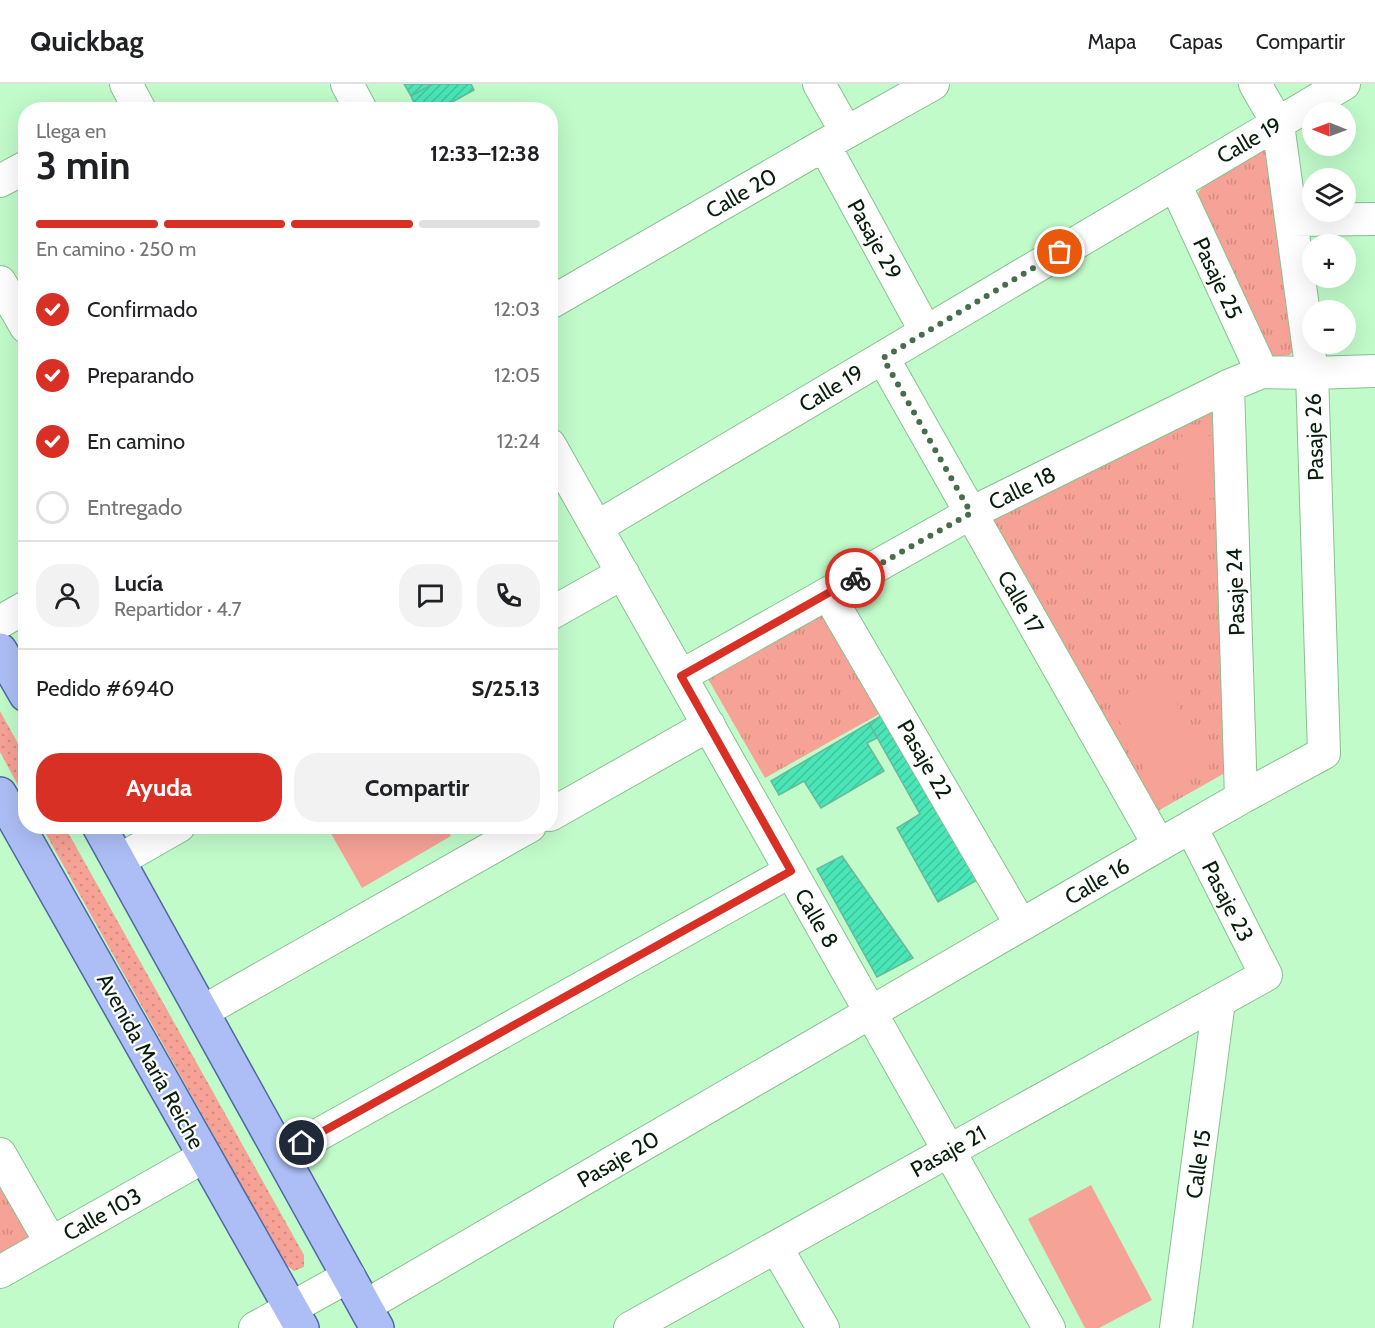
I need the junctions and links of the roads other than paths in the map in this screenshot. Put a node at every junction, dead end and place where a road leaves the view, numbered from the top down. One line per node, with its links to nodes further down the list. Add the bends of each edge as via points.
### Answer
1 (347, 84): 6 (street)
2 (819, 84): 8 (street, Pasaje 29)
3 (933, 84): 8 (street, Calle 20)
4 (1255, 84): 7 (street)
5 (1344, 84): 7 (street, Calle 19)
6 (357, 102)
7 (1278, 124): 11 (street, Calle 19); 13 (street, Pasaje 26)
8 (835, 139): 15 (street, Calle 20); 17 (street, Pasaje 29)
9 (18, 172): 10 (street)
10 (0, 182)
11 (1175, 184): 17 (street, Calle 19); 20 (street, Pasaje 25)
12 (1375, 219): 13 (street)
13 (1291, 220): 21 (street, Pasaje 26)
14 (8, 289): 16 (street)
15 (558, 298)
16 (18, 310)
17 (926, 332): 18 (street, Calle 19)
18 (883, 358): 24 (street, Calle 17); 25 (street, Calle 19)
19 (1375, 371): 21 (street, Calle 18)
20 (1262, 372): 21 (street, Calle 18); 22 (street, Calle 18)
21 (1312, 372): 35 (street, Pasaje 26)
22 (1228, 386): 24 (street, Calle 18); 37 (street, Pasaje 24)
23 (558, 459): 25 (street, Calle 8)
24 (971, 513): 27 (street, Calle 18); 45 (street, Calle 17)
25 (597, 527): 26 (street, Calle 8)
26 (623, 573): 28 (street); 32 (street, Calle 8)
27 (828, 594): 32 (street, Calle 18); 48 (street, Pasaje 22)
28 (558, 610)
29 (18, 612): 30 (street)
30 (0, 622)
31 (0, 650): 33 (main road)
32 (681, 676): 34 (street, Calle 8)
33 (18, 681)
34 (709, 725): 38 (street); 47 (street, Calle 8)
35 (1324, 753): 37 (street, Calle 16)
36 (0, 794): 39 (main road, Avenida María Reiche)
37 (1241, 798): 40 (street, Calle 16)
38 (558, 810)
39 (18, 826)
40 (1191, 827): 45 (street, Calle 16); 49 (street, Pasaje 23)
41 (23, 834): 56 (main road, Avenida María Reiche)
42 (103, 834): 46 (main road)
43 (165, 834): 46 (street)
44 (516, 834): 51 (street)
45 (1159, 845): 48 (street, Calle 16)
46 (118, 861): 51 (main road)
47 (791, 871): 52 (street, Calle 8); 55 (street)
48 (1021, 925): 52 (street, Calle 16)
49 (1266, 975): 50 (street, Pasaje 21)
50 (1220, 1000): 53 (street, Pasaje 21); 67 (street, Calle 15)
51 (202, 1012): 55 (main road)
52 (871, 1012): 53 (street, Calle 8); 61 (street, Pasaje 20)
53 (949, 1151): 58 (street, Pasaje 21); 66 (street, Calle 8)
54 (0, 1154): 57 (street)
55 (282, 1155): 60 (main road)
56 (205, 1156): 57 (street, Calle 103); 62 (main road, Avenida María Reiche)
57 (51, 1243): 59 (street, Calle 103)
58 (776, 1247): 64 (street, Pasaje 21); 65 (street)
59 (0, 1272)
60 (349, 1276): 61 (main road); 62 (street)
61 (371, 1317)
62 (297, 1318): 63 (street)
63 (255, 1328)
64 (630, 1328)
65 (823, 1328)
66 (1049, 1328)
67 (1176, 1328)

